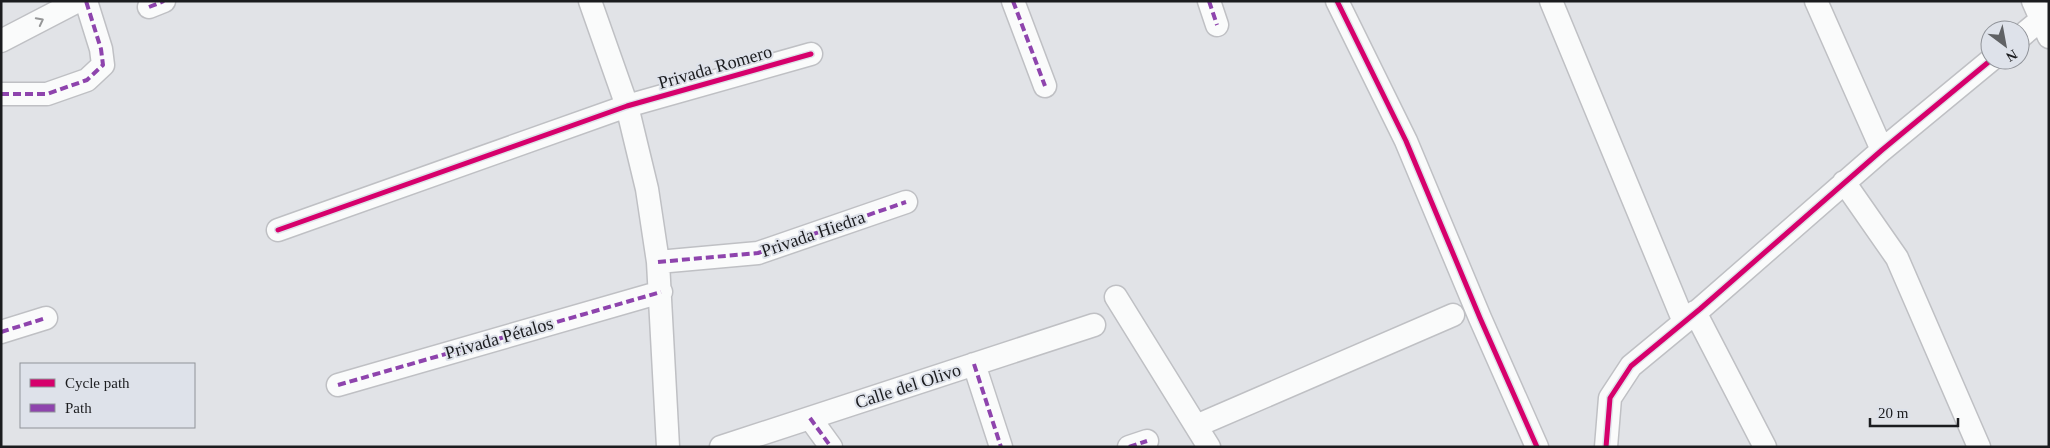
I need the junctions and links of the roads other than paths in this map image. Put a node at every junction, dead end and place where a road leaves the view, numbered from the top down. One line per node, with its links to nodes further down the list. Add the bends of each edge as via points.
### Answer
1 (78, 1): 12 (street, one-way to 1)
2 (86, 1): 16 (street, via 103,65 87,80 47,94)
3 (590, 1): 17 (street)
4 (1014, 1): 15 (street)
5 (1209, 1): 10 (street)
6 (1337, 1): 39 (street, via 1406,141)
7 (1551, 1): 26 (street)
8 (1816, 1): 18 (street)
9 (2043, 18): 11 (street)
10 (1217, 25)
11 (2030, 28)
12 (1, 41)
13 (811, 54): 17 (street, Privada Romero)
14 (1980, 69): 18 (street)
15 (1045, 86)
16 (1, 94)
17 (627, 106): 21 (street, Privada Romero); 22 (street, via 647,189)
18 (1882, 150): 19 (street)
19 (1844, 182): 26 (street); 42 (street, via 1897,258)
20 (906, 202): 22 (street, Privada Hiedra, via 758,253)
21 (278, 230)
22 (658, 262): 23 (street)
23 (661, 292): 31 (street, Privada Pétalos); 34 (street)
24 (1116, 297): 33 (street)
25 (1453, 315): 33 (street)
26 (1689, 317): 40 (street, via 1630,366 1610,398); 41 (street)
27 (46, 318): 29 (street)
28 (1094, 325): 30 (street, Calle del Olivo)
29 (1, 332)
30 (974, 364): 32 (street, Calle del Olivo); 37 (street)
31 (338, 385)
32 (810, 418): 35 (street, Calle del Olivo); 36 (street)
33 (1196, 426): 38 (street)
34 (668, 447)
35 (721, 447)
36 (831, 447)
37 (1001, 447)
38 (1209, 447)
39 (1537, 447)
40 (1606, 447)
41 (1765, 447)
42 (1979, 447)

